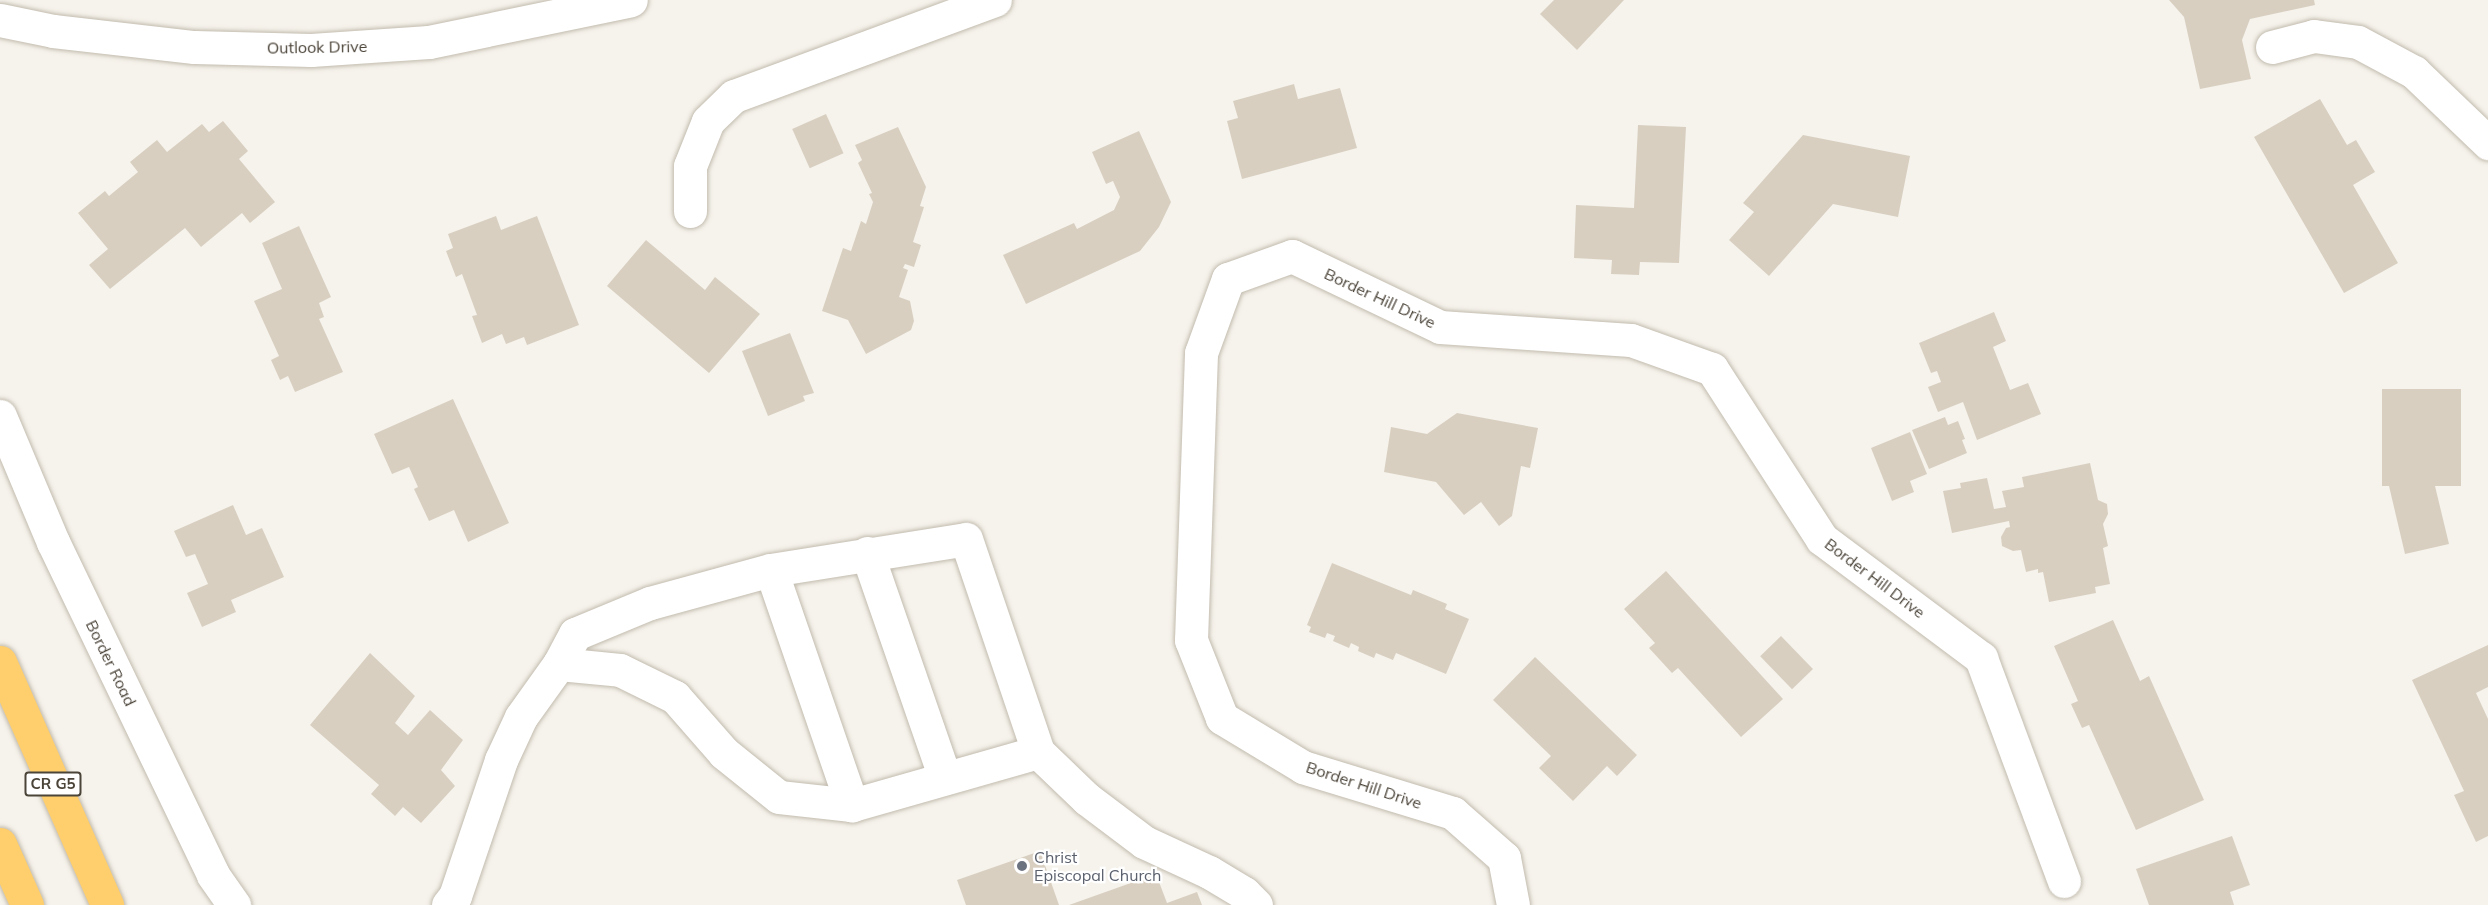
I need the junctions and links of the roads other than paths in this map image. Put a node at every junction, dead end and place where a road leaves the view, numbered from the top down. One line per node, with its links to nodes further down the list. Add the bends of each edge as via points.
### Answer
1 (631, 0): 3 (street, Outlook Drive, via 429,42 311,50 194,47)
2 (995, 0): 6 (street, via 734,96 708,121 690,166)
3 (0, 20)
4 (2272, 47): 5 (street, via 2314,36 2358,42 2414,72)
5 (2488, 143)
6 (690, 211)
7 (0, 416): 20 (street, Border Road, via 53,542 213,875)
8 (867, 553): 9 (street); 12 (street, via 966,539); 13 (street)
9 (771, 570): 11 (street, via 650,603 575,634); 14 (street)
10 (0, 663): 19 (highway, CR G5)
11 (559, 664): 14 (street, via 620,670 675,697 724,753 779,797); 17 (street, via 521,717 501,760)
12 (1038, 752): 13 (street); 21 (street, via 1087,799 1144,842 1209,872)
13 (945, 778): 14 (street)
14 (852, 805)
15 (0, 844): 18 (highway)
16 (2064, 881): 22 (street, Border Hill Drive, via 1981,658 1822,539 1712,369 1630,340 1440,327 1292,256 1228,279 1200,353 1191,640 1222,718 1304,767 1453,813 1504,858)
17 (455, 902)
18 (27, 905)
19 (107, 905)
20 (234, 905)
21 (1256, 905)
22 (1513, 905)

